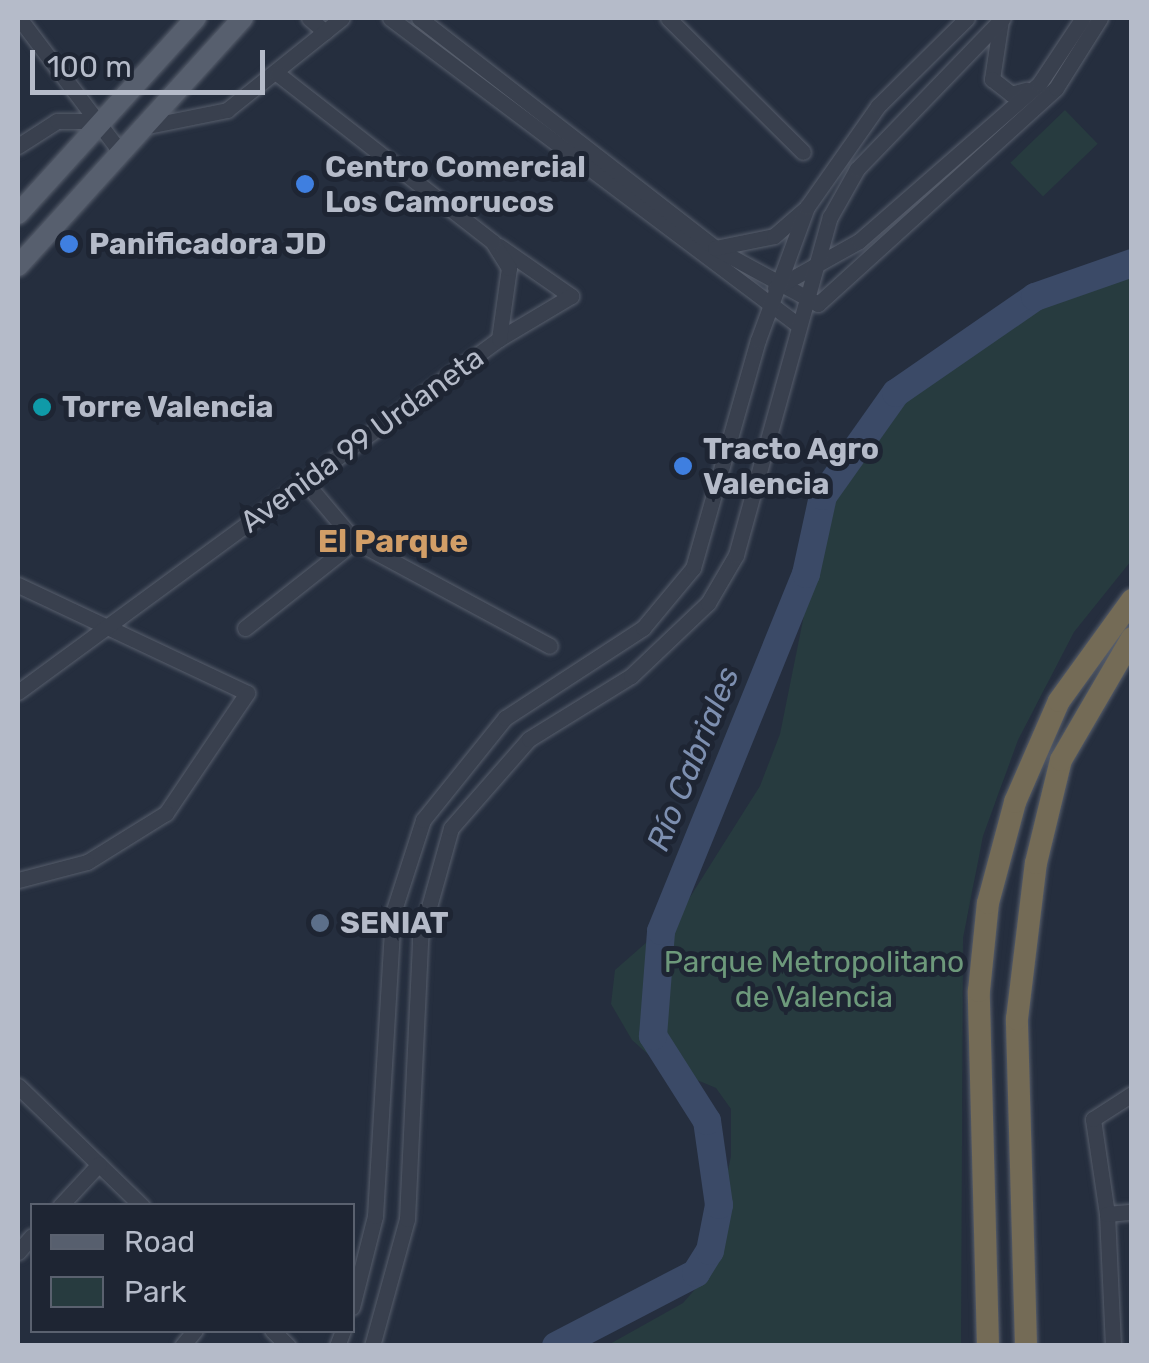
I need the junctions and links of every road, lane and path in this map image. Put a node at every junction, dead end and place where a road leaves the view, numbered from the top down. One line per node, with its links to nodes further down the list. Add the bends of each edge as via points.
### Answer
1 (19, 18): 16 (street)
2 (196, 18): 16 (main road)
3 (243, 18): 17 (main road)
4 (308, 18): 13 (street)
5 (342, 18): 13 (street)
6 (390, 18): 29 (street)
7 (420, 18): 24 (street)
8 (668, 18): 19 (street)
9 (967, 18): 21 (street, via 878,106)
10 (1083, 18): 15 (street)
11 (1100, 18): 28 (street, via 1056,88 902,218 852,282 826,302)
12 (1002, 19): 15 (street, via 992,79 1011,94); 26 (street, via 858,170)
13 (324, 32): 14 (street)
14 (278, 74): 17 (street, via 227,110); 23 (street)
15 (1039, 84): 26 (street, via 859,241)
16 (102, 122): 18 (street, via 58,121); 20 (street); 22 (main road)
17 (143, 127): 20 (main road)
18 (18, 146)
19 (803, 152)
20 (121, 153): 25 (main road)
21 (807, 208): 24 (street, via 774,236); 27 (street)
22 (18, 214)
23 (493, 242): 31 (street, Avenida 99 Urdaneta, via 509,268); 31 (street, via 571,296)
24 (716, 248): 27 (street)
25 (18, 266)
26 (810, 272): 27 (street); 28 (street)
27 (775, 288): 28 (street); 29 (street)
28 (800, 300): 30 (street)
29 (768, 308): 30 (street); 49 (street, via 693,568 643,628 532,698 480,744 441,790 403,865 376,1216)
30 (797, 324): 50 (street, via 736,555 708,604 632,676 530,739 451,828 420,939 407,1219)
31 (499, 339): 32 (street, Avenida 99 Urdaneta)
32 (306, 484): 33 (street); 36 (street, Avenida 99 Urdaneta)
33 (355, 541): 37 (street); 39 (street)
34 (18, 585): 36 (street)
35 (1132, 600): 51 (highway, via 1059,701 1015,802 988,903 979,992)
36 (108, 626): 40 (street, Avenida 99 Urdaneta); 41 (street, via 242,689 166,813 87,862)
37 (245, 628)
38 (1132, 638): 52 (highway, via 1061,760 1036,863 1017,1019)
39 (550, 646)
40 (18, 692)
41 (18, 880)
42 (18, 1086): 44 (street)
43 (1132, 1094): 48 (street, via 1093,1120)
44 (99, 1164): 45 (street); 46 (street)
45 (63, 1203)
46 (139, 1203)
47 (1132, 1212): 48 (street)
48 (1107, 1214): 53 (street)
49 (355, 1296)
50 (372, 1346)
51 (988, 1346)
52 (1026, 1346)
53 (1113, 1346)

